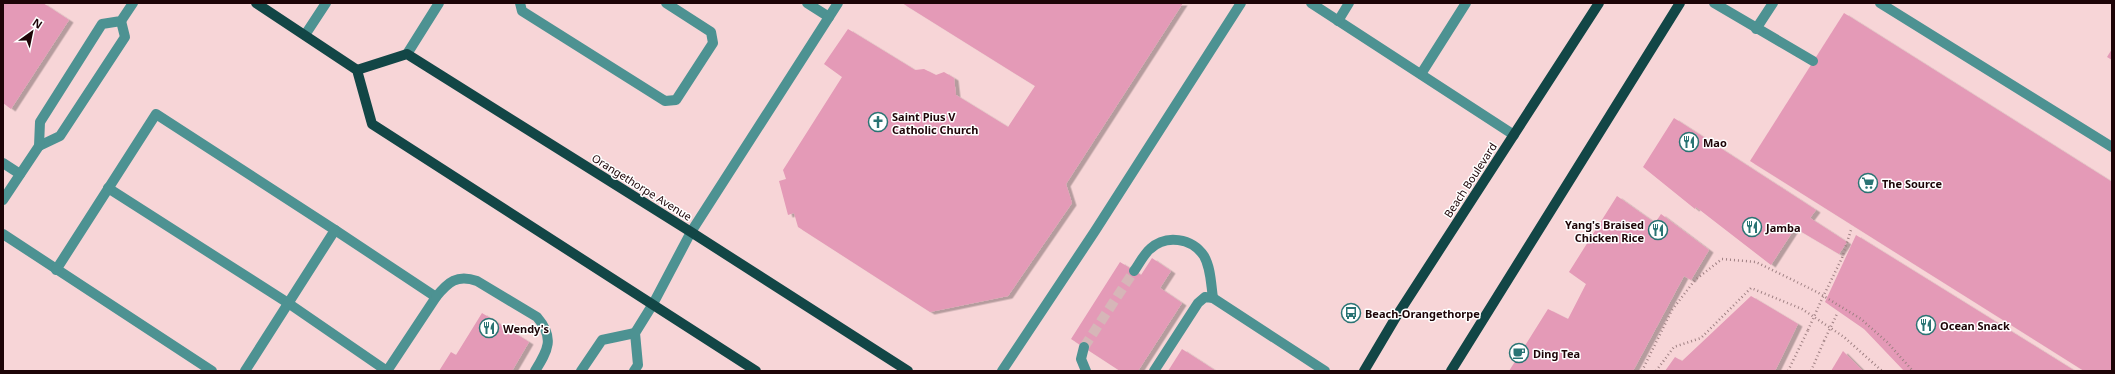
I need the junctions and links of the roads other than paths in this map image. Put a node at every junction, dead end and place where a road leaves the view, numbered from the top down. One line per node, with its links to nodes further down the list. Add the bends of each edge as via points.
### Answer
1 (133, 3): 19 (lane)
2 (256, 3): 22 (main road)
3 (326, 3): 22 (lane)
4 (438, 3): 23 (lane)
5 (520, 3): 6 (lane, via 522,11 665,101 676,100 713,43 711,32)
6 (666, 3)
7 (807, 3): 18 (lane)
8 (838, 3): 18 (lane)
9 (1242, 3): 52 (lane)
10 (1310, 3): 20 (lane)
11 (1349, 3): 20 (lane)
12 (1466, 3): 26 (lane)
13 (1599, 3): 27 (main road, Beach Boulevard)
14 (1680, 3): 57 (main road)
15 (1714, 3): 21 (lane)
16 (1773, 3): 21 (lane)
17 (1880, 3): 29 (lane)
18 (829, 17): 35 (lane)
19 (121, 21): 28 (lane, via 125,37 60,136); 28 (lane, via 102,24 40,122)
20 (1338, 21): 26 (lane)
21 (1756, 29): 24 (lane)
22 (305, 35): 25 (main road)
23 (407, 54): 25 (main road); 35 (main road, Orangethorpe Avenue)
24 (1813, 61)
25 (357, 70): 42 (main road, via 372,124)
26 (1421, 74): 27 (lane)
27 (1514, 135): 56 (main road, Beach Boulevard)
28 (39, 146): 31 (lane)
29 (2112, 147)
30 (3, 164): 31 (lane)
31 (20, 174): 33 (lane)
32 (108, 188): 34 (lane, via 156,114); 37 (lane); 41 (lane)
33 (3, 200)
34 (335, 230): 39 (lane); 41 (lane)
35 (691, 232): 42 (lane); 51 (main road, Orangethorpe Avenue)
36 (3, 234): 37 (lane)
37 (56, 270): 45 (lane)
38 (1134, 271): 40 (lane, via 1149,249 1158,243 1168,240 1189,243 1204,257)
39 (436, 297): 41 (lane, via 387,371); 47 (lane, via 446,284 470,278 537,317 549,339 545,355)
40 (1213, 298): 54 (lane, via 1205,297 1198,303); 55 (lane)
41 (288, 303): 46 (lane)
42 (653, 304): 43 (lane); 50 (main road)
43 (635, 334): 48 (lane, via 602,340); 49 (lane, via 638,365)
44 (1084, 347): 53 (lane, via 1080,359)
45 (212, 371)
46 (245, 371)
47 (535, 371)
48 (581, 371)
49 (634, 371)
50 (756, 371)
51 (908, 371)
52 (1002, 371)
53 (1086, 371)
54 (1154, 371)
55 (1325, 371)
56 (1364, 371)
57 (1451, 371)

